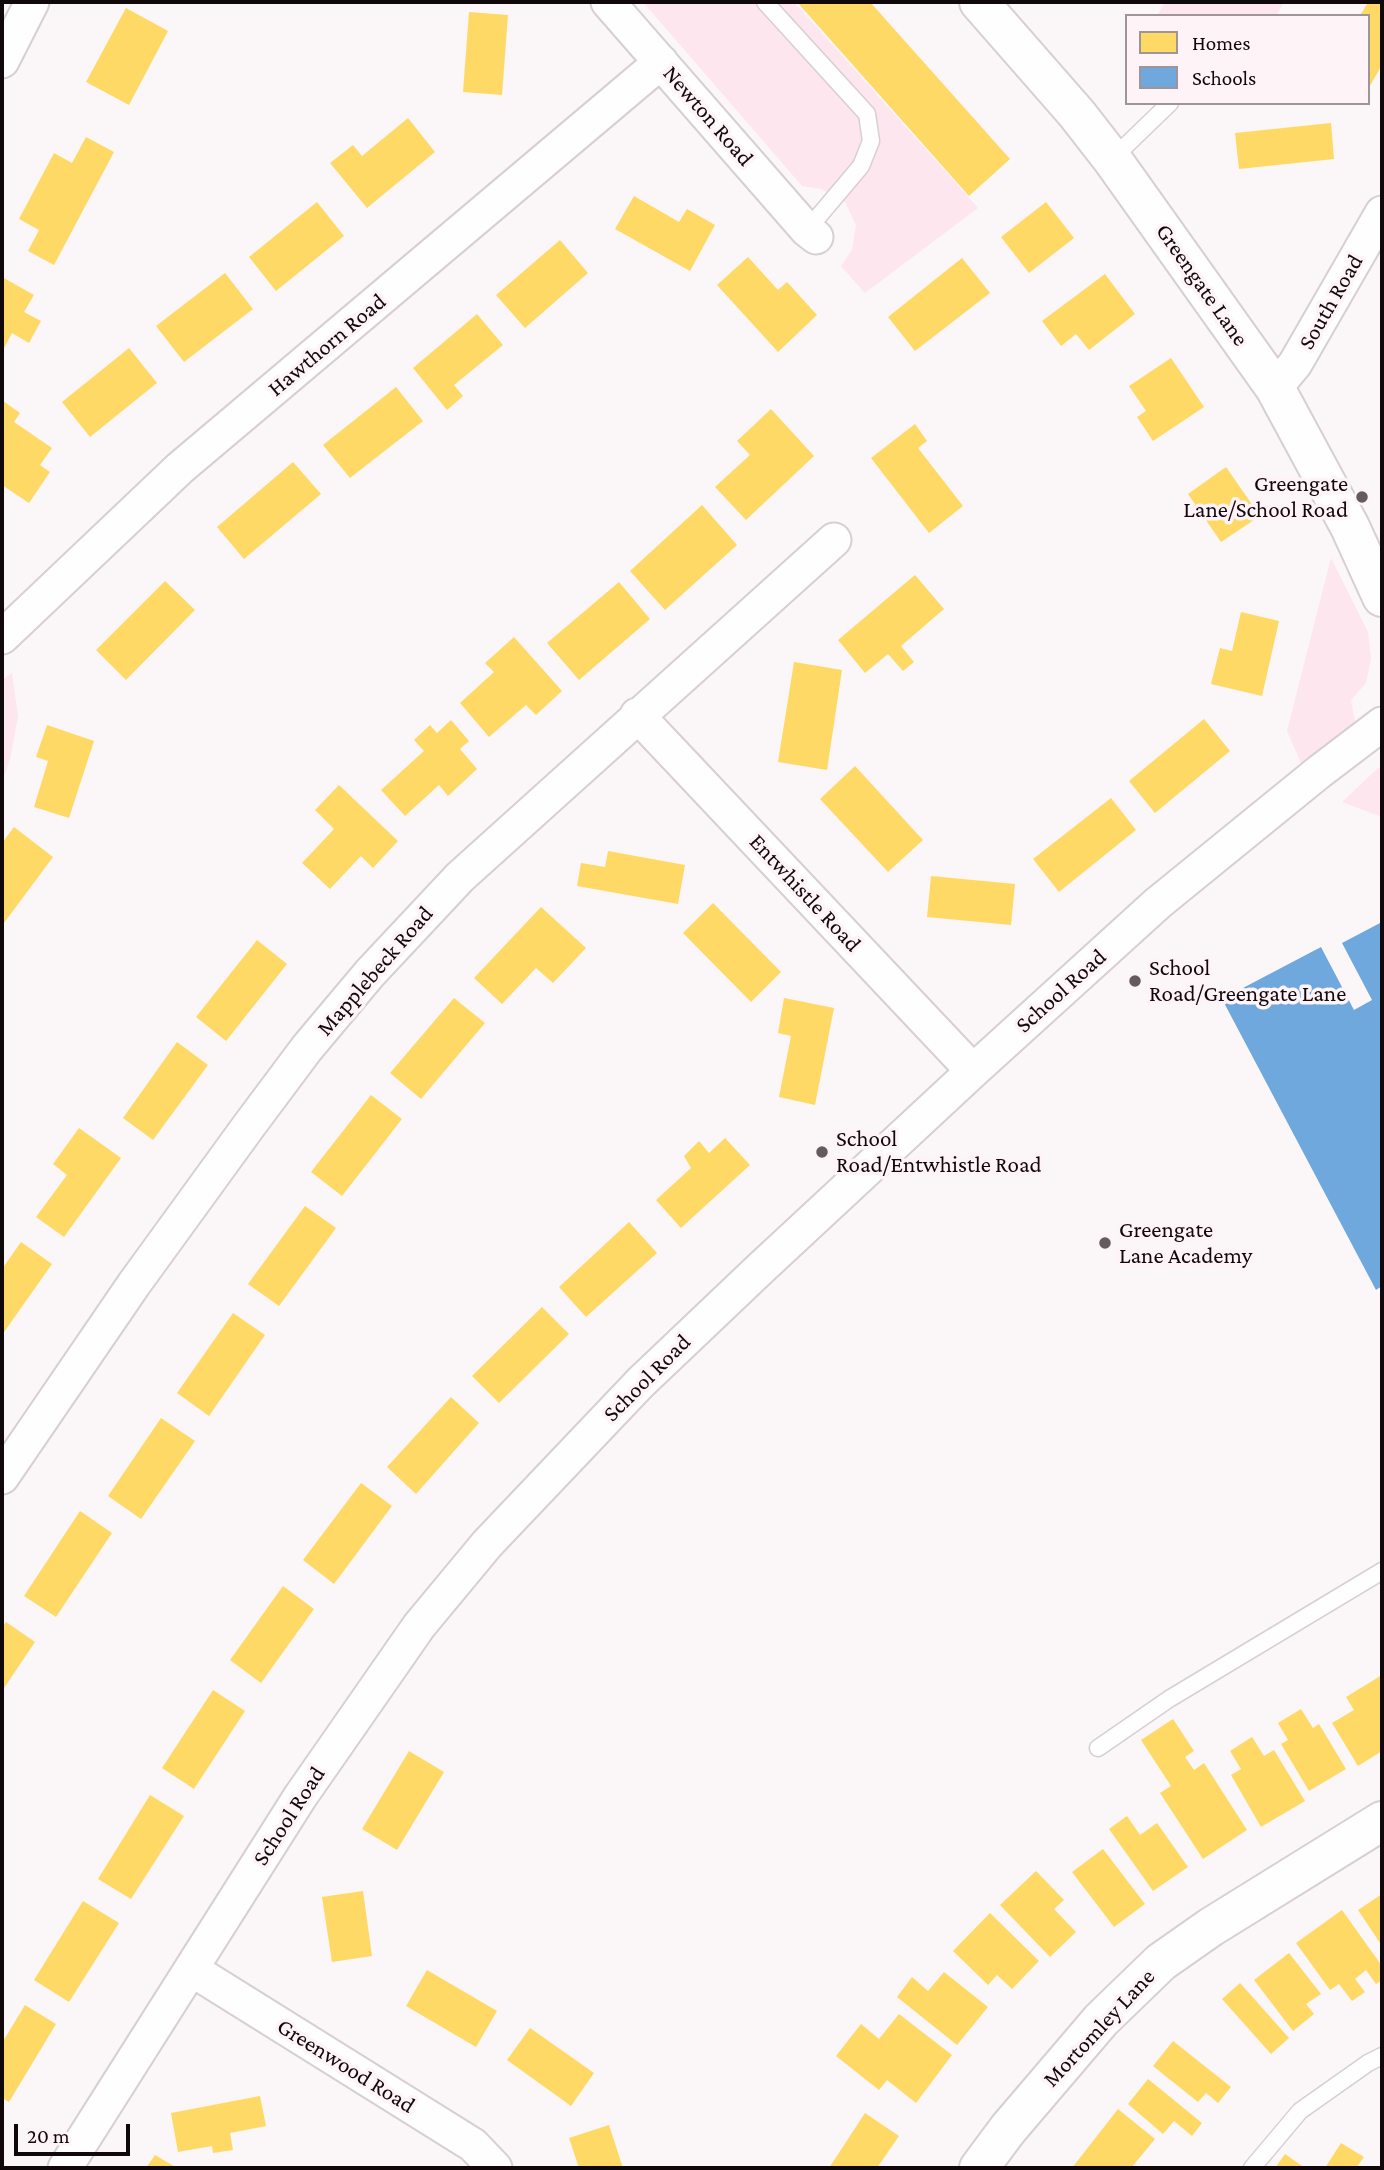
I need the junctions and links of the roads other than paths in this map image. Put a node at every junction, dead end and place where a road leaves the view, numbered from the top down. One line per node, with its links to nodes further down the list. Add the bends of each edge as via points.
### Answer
1 (32, 2): 5 (street)
2 (608, 2): 6 (street, Newton Road)
3 (765, 2): 10 (lane, Newton Road, via 867,114 871,141 861,166)
4 (979, 2): 8 (street, Greengate Lane)
5 (2, 61)
6 (661, 62): 10 (street, Newton Road); 14 (street, Hawthorn Road, via 180,468)
7 (1168, 105): 8 (lane)
8 (1112, 159): 11 (street, Greengate Lane)
9 (1382, 213): 11 (street, South Road, via 1296,364)
10 (812, 234)
11 (1275, 388): 13 (street, Greengate Lane)
12 (834, 540): 15 (street, Mapplebeck Road)
13 (1382, 597)
14 (2, 637)
15 (637, 715): 17 (street, Entwhistle Road); 18 (street, Mapplebeck Road, via 460,877 370,973 256,1117 134,1284)
16 (1382, 724): 17 (street, School Road, via 1158,903)
17 (973, 1071): 22 (street, School Road, via 640,1383 487,1544 419,1626 316,1774)
18 (2, 1477)
19 (1382, 1571): 20 (lane, via 1169,1699)
20 (1098, 1748)
21 (1382, 1821): 26 (street, Mortomley Lane, via 1161,1962 1101,2020)
22 (191, 1969): 24 (street, School Road); 25 (street, Greenwood Road, via 473,2145)
23 (1382, 2056): 27 (lane, via 1300,2111)
24 (65, 2168)
25 (495, 2168)
26 (979, 2168)
27 (1252, 2168)

